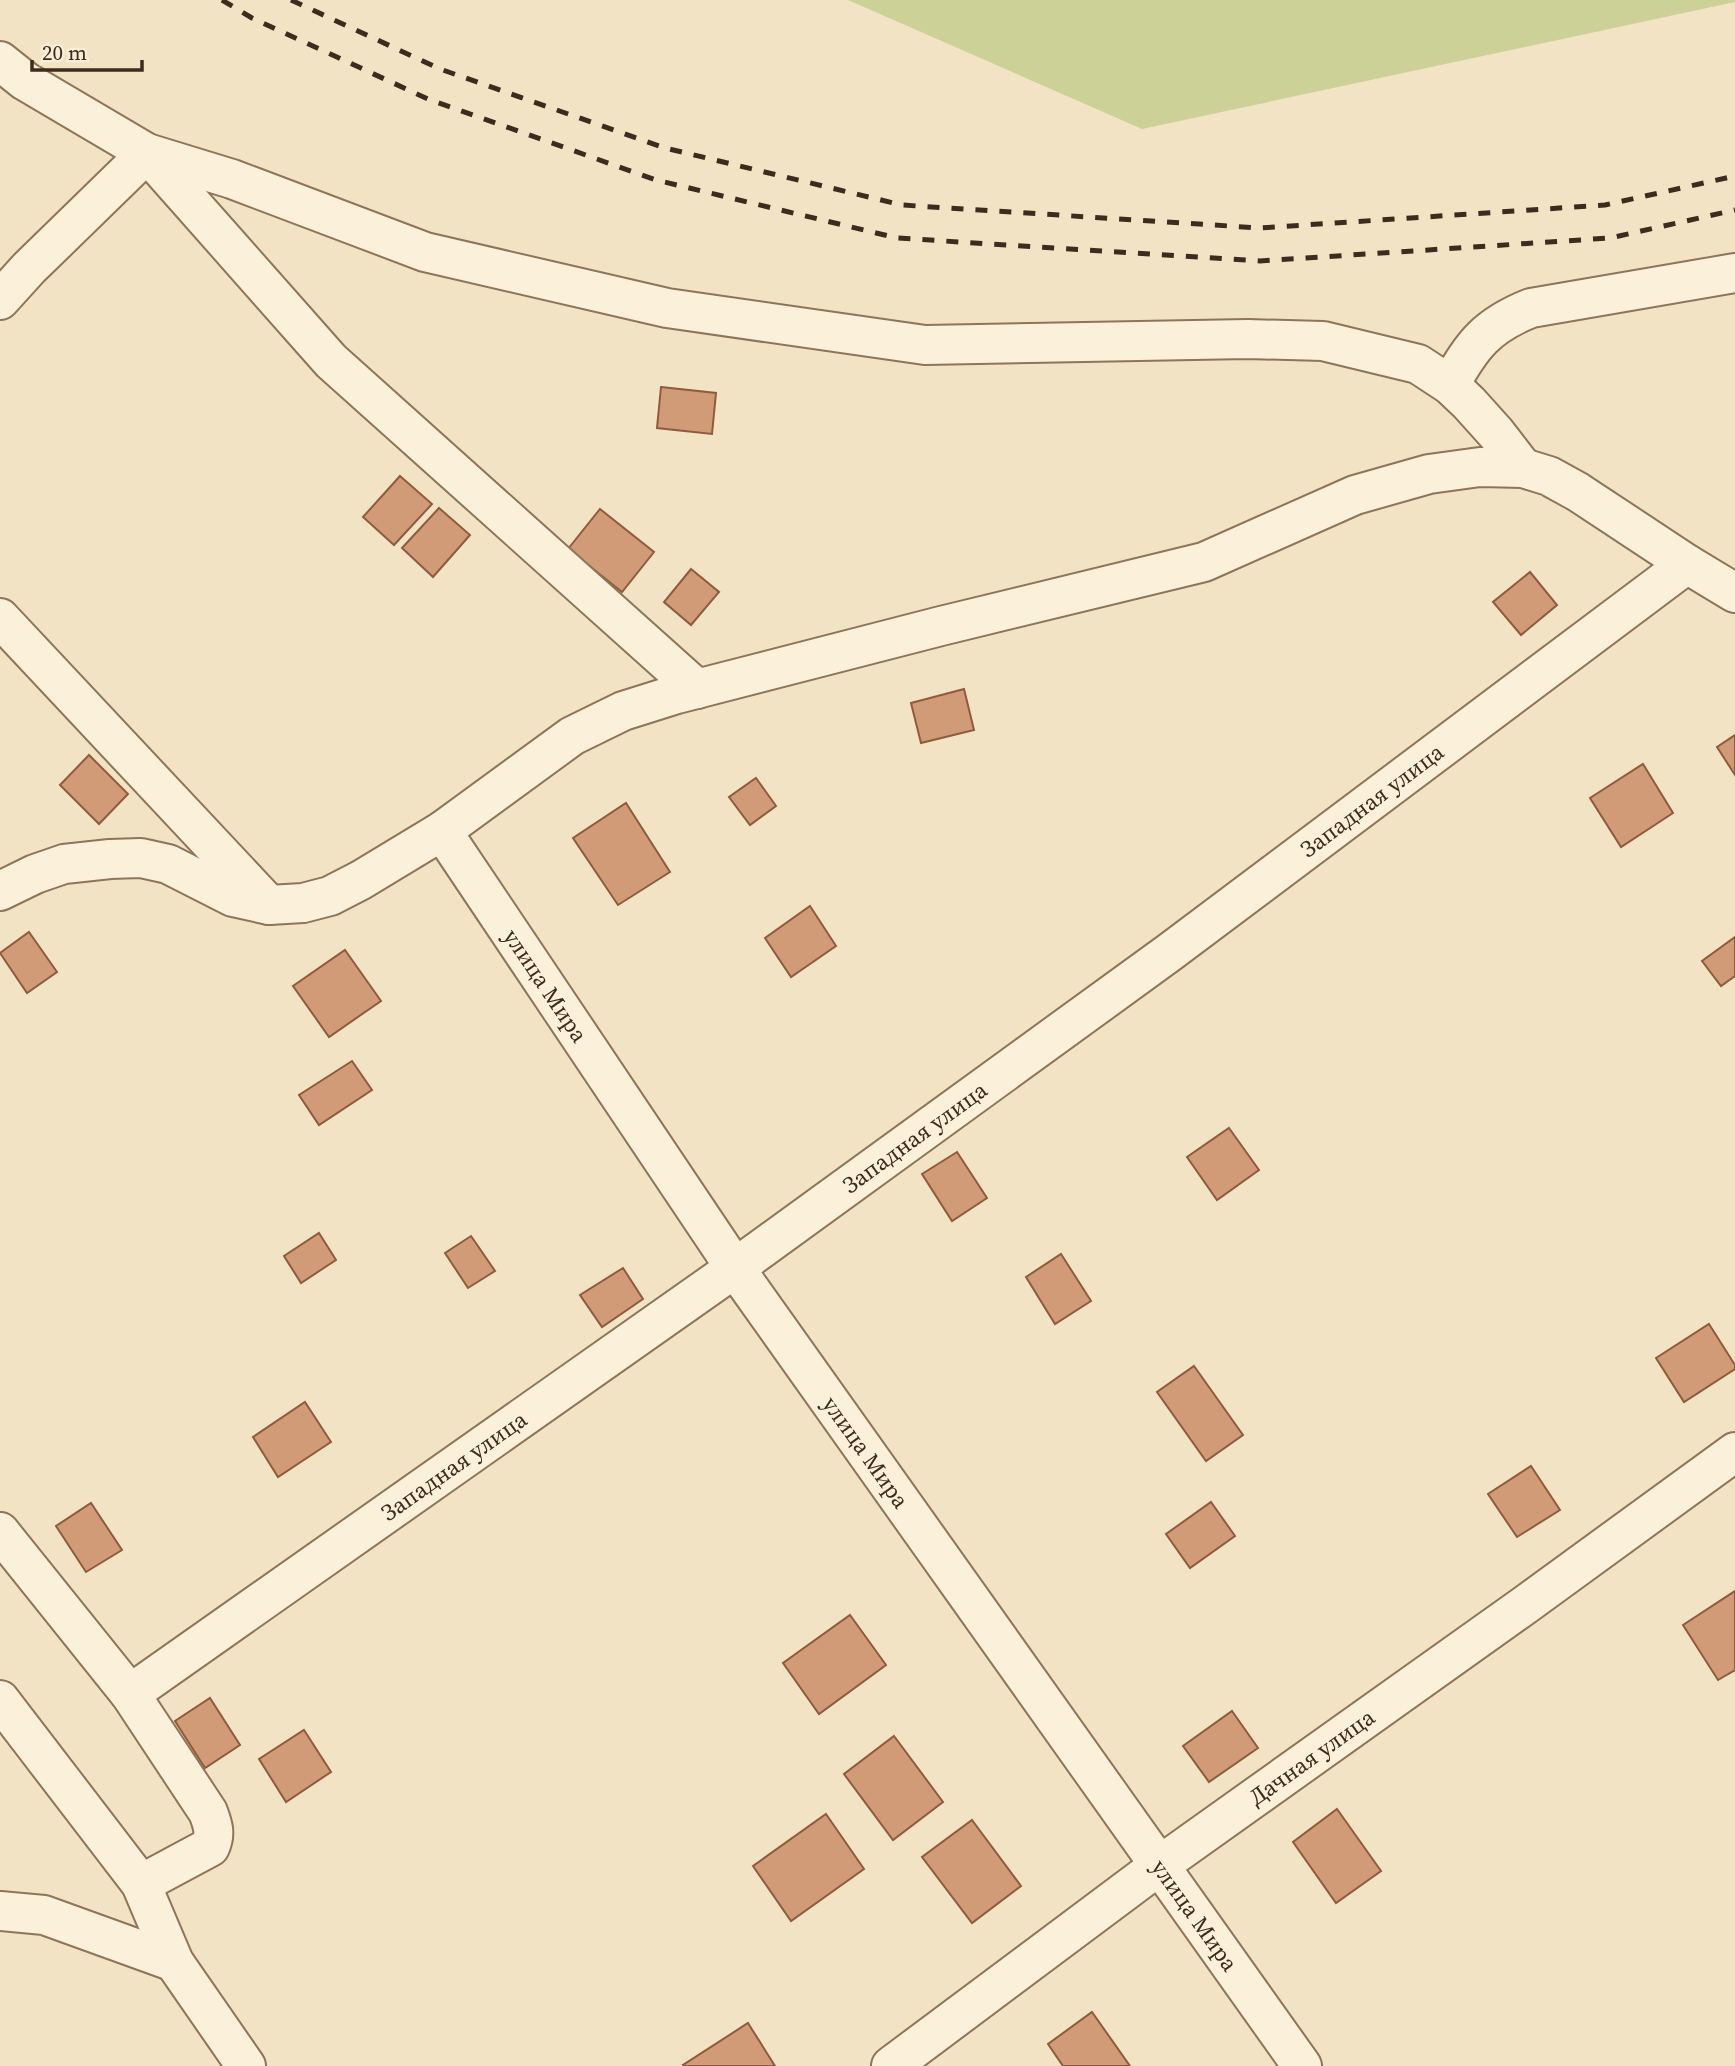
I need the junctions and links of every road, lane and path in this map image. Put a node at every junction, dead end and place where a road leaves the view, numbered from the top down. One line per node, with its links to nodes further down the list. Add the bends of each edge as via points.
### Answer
1 (0, 61): 2 (street, via 25,81)
2 (148, 153): 4 (street); 5 (street, via 232,179 425,252 667,308 925,345 1323,341 1418,364); 10 (street, via 331,361)
3 (1735, 273): 5 (street, via 1522,311 1505,318 1480,340)
4 (0, 300)
5 (1450, 385): 6 (street)
6 (1523, 468): 7 (street, via 1578,492); 10 (street, via 1480,467 1429,474 1355,495 1204,562)
7 (1687, 564): 8 (street); 14 (street, Западная улица, via 1170,952)
8 (1735, 593)
9 (0, 618): 13 (street)
10 (697, 689): 11 (street, via 623,711 572,736)
11 (442, 831): 13 (street, via 330,896); 14 (street, улица Мира)
12 (0, 891): 13 (street, via 64,864 141,858 168,864 233,897)
13 (269, 905)
14 (735, 1268): 17 (street, Западная улица); 19 (street, улица Мира)
15 (1735, 1452): 19 (street, Дачная улица)
16 (0, 1532): 17 (street)
17 (130, 1694): 20 (street, via 208,1811 214,1838 210,1847)
18 (0, 1700): 20 (street)
19 (1160, 1865): 24 (street, Дачная улица); 25 (street, улица Мира)
20 (141, 1884): 22 (street)
21 (0, 1911): 22 (street, via 44,1915)
22 (174, 1962): 23 (street)
23 (246, 2066)
24 (891, 2066)
25 (1303, 2066)

